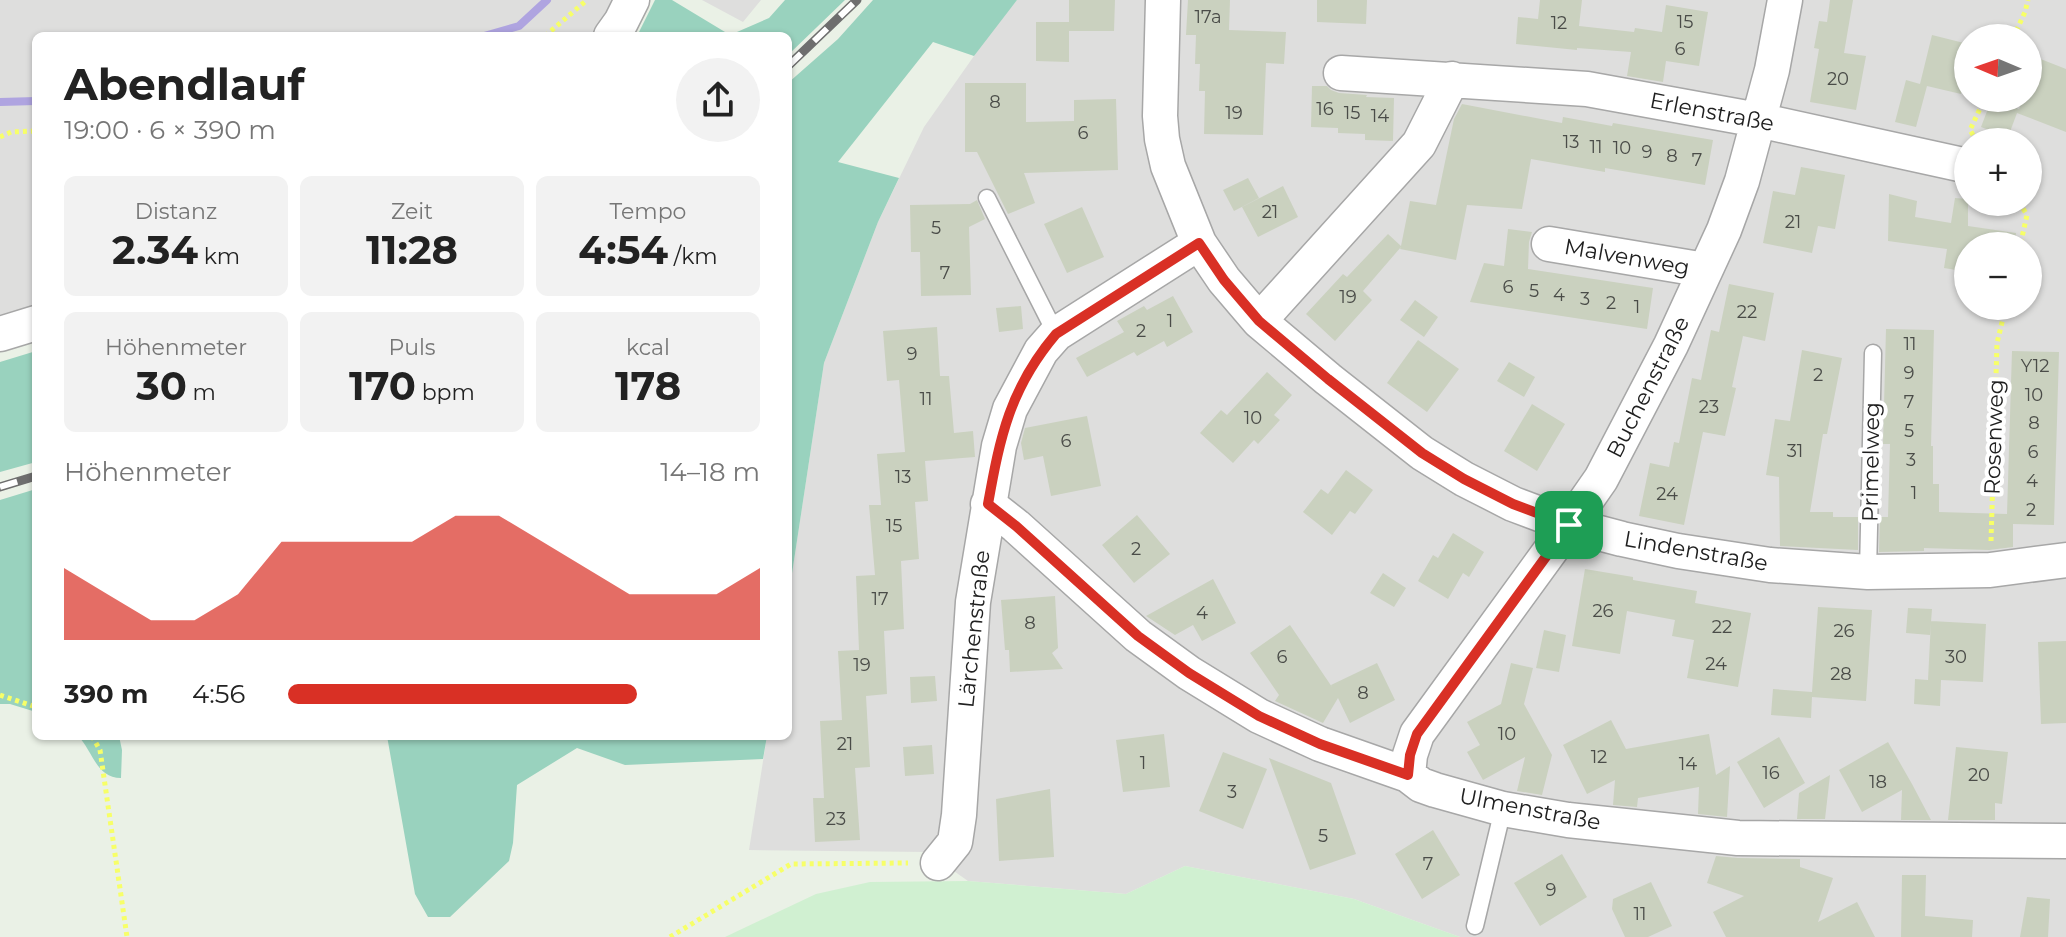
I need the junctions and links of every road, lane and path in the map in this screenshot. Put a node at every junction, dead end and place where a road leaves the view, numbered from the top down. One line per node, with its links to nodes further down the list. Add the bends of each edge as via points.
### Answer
1 (587, 0): 7 (path)
2 (632, 0): 8 (street)
3 (1163, 0): 16 (street, Lindenstraße, via 1162,139)
4 (1785, 0): 11 (street, Buchenstraße)
5 (2028, 0): 6 (path)
6 (2019, 24)
7 (550, 32)
8 (614, 32)
9 (1341, 73): 10 (street, Erlenstraße)
10 (1452, 79): 11 (street, Erlenstraße, via 1587,89); 20 (street, via 1419,144)
11 (1758, 120): 14 (street, Erlenstraße); 18 (street, Buchenstraße, via 1742,181)
12 (32, 131): 13 (path)
13 (0, 137)
14 (1954, 163)
15 (987, 198): 23 (lane)
16 (1199, 243): 20 (street, Lindenstraße); 23 (street, Lärchenstraße)
17 (1549, 244): 18 (street, Malvenweg)
18 (1705, 270): 26 (street, Buchenstraße, via 1635,416)
19 (2003, 320): 28 (path, Rosenweg, via 1997,343)
20 (1259, 321): 26 (street, Lindenstraße, via 1422,453 1513,504)
21 (32, 324): 22 (street)
22 (0, 334)
23 (1056, 334): 25 (street, Lärchenstraße, via 1010,409)
24 (1873, 353): 29 (lane, Primelweg)
25 (988, 504): 33 (street, Ulmenstraße, via 1138,636 1189,673 1259,716); 36 (street, Lärchenstraße, via 973,602 957,828 955,842)
26 (1569, 525): 29 (street, Lindenstraße, via 1678,551); 33 (street, Buchenstraße, via 1417,734)
27 (2066, 560): 28 (street, Lindenstraße)
28 (1990, 570): 29 (street, Lindenstraße)
29 (1868, 572)
30 (0, 695): 31 (path)
31 (32, 706)
32 (94, 740): 38 (path)
33 (1408, 775): 34 (street, Ulmenstraße, via 1421,785)
34 (1503, 809): 35 (street, Ulmenstraße, via 1738,838); 37 (lane)
35 (2066, 841)
36 (938, 863): 39 (path, via 791,864)
37 (1475, 926)
38 (127, 937)
39 (670, 937)

